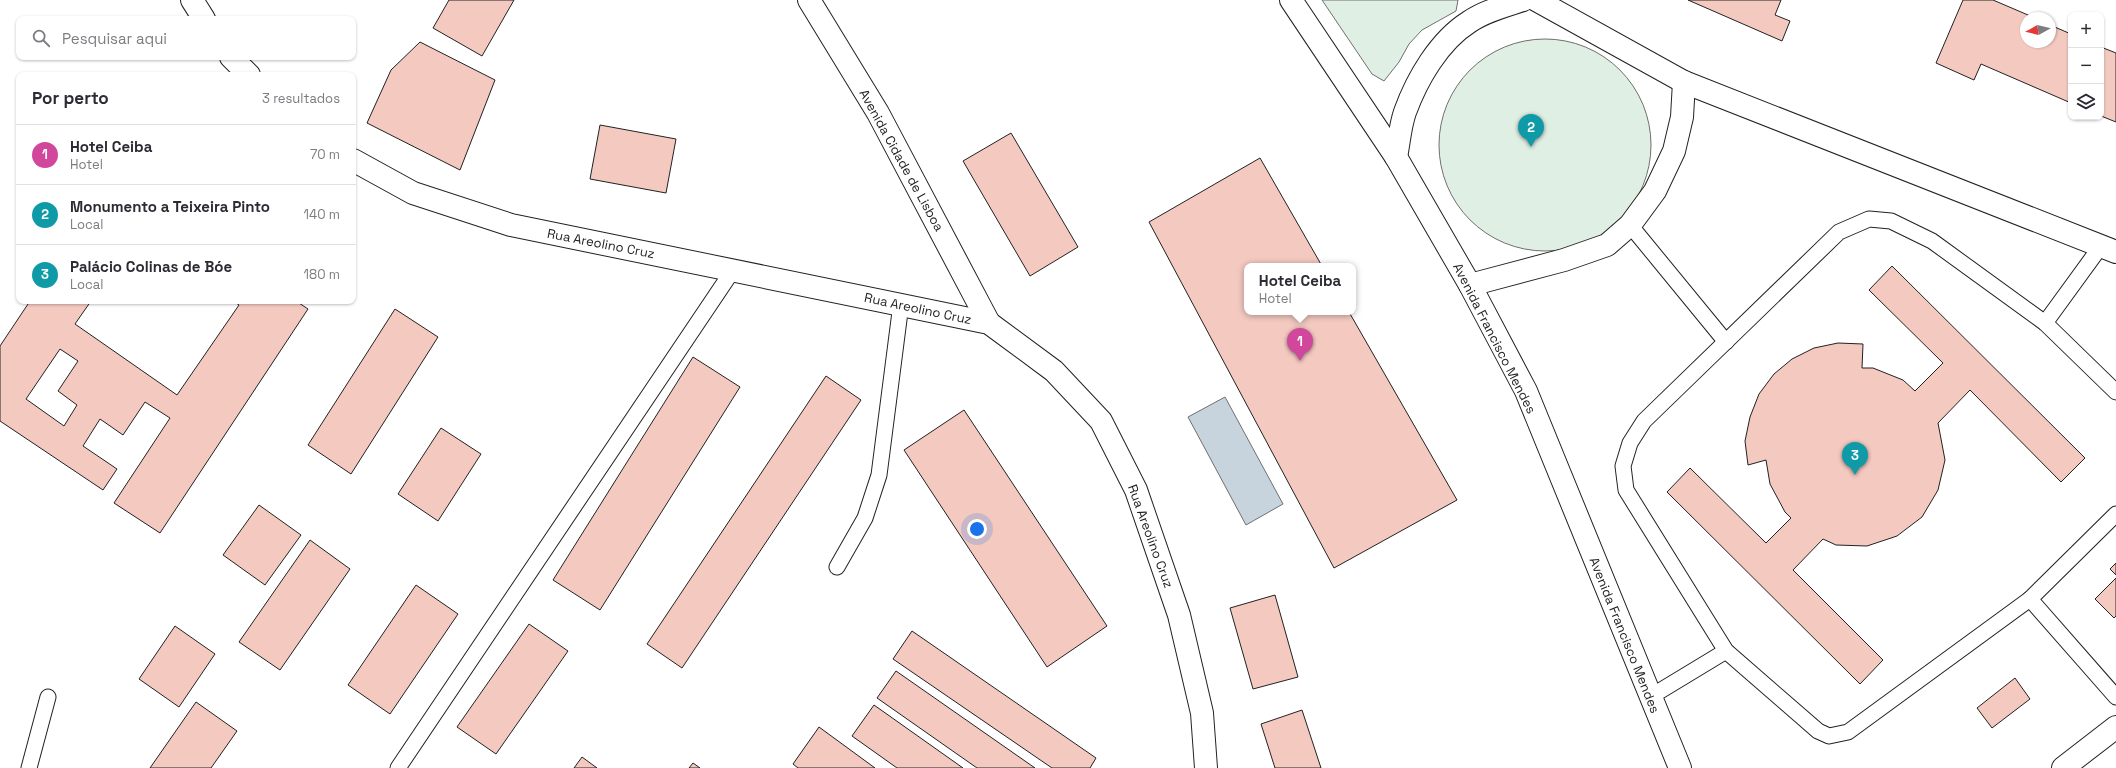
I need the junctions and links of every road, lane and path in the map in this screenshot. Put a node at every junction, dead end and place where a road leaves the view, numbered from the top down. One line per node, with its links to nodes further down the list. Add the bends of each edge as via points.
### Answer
1 (192, 0): 6 (street)
2 (809, 0): 17 (street, Avenida Cidade de Lisboa, via 878,113)
3 (1291, 0): 10 (street, Avenida Francisco Mendes)
4 (1523, 0): 10 (street, via 1490,11 1469,22 1437,53 1418,82 1404,113)
5 (1536, 0): 9 (street)
6 (202, 16)
7 (234, 60): 8 (street)
8 (246, 72)
9 (1684, 82): 12 (street, via 1682,117 1674,151 1655,191); 13 (street)
10 (1396, 157): 15 (street, Avenida Francisco Mendes)
11 (356, 162): 14 (street, Rua Areolino Cruz, via 413,193 511,225)
12 (1630, 225): 15 (street, via 1607,245 1557,262); 19 (lane)
13 (2108, 249): 18 (lane)
14 (733, 270): 16 (street, Rua Areolino Cruz); 30 (lane)
15 (1470, 285): 26 (street, Avenida Francisco Mendes, via 1526,391)
16 (901, 304): 17 (street, Rua Areolino Cruz); 22 (lane, via 879,475 865,518)
17 (989, 323): 31 (street, Rua Areolino Cruz, via 1054,371 1100,421 1136,490 1179,615 1202,713)
18 (2045, 323): 19 (lane, via 1932,241 1891,221 1869,219 1839,232); 20 (lane)
19 (1726, 342): 24 (lane, via 1644,421 1630,443 1623,466 1626,490)
20 (2116, 392)
21 (2116, 514): 23 (lane)
22 (837, 567)
23 (2030, 599): 24 (lane, via 1848,732 1829,736 1818,731); 27 (lane)
24 (1726, 651): 26 (lane)
25 (48, 697): 29 (lane)
26 (1650, 697): 32 (street, Avenida Francisco Mendes)
27 (2116, 697)
28 (2116, 727): 33 (street)
29 (29, 768)
30 (398, 768)
31 (1206, 768)
32 (1680, 768)
33 (2063, 768)

